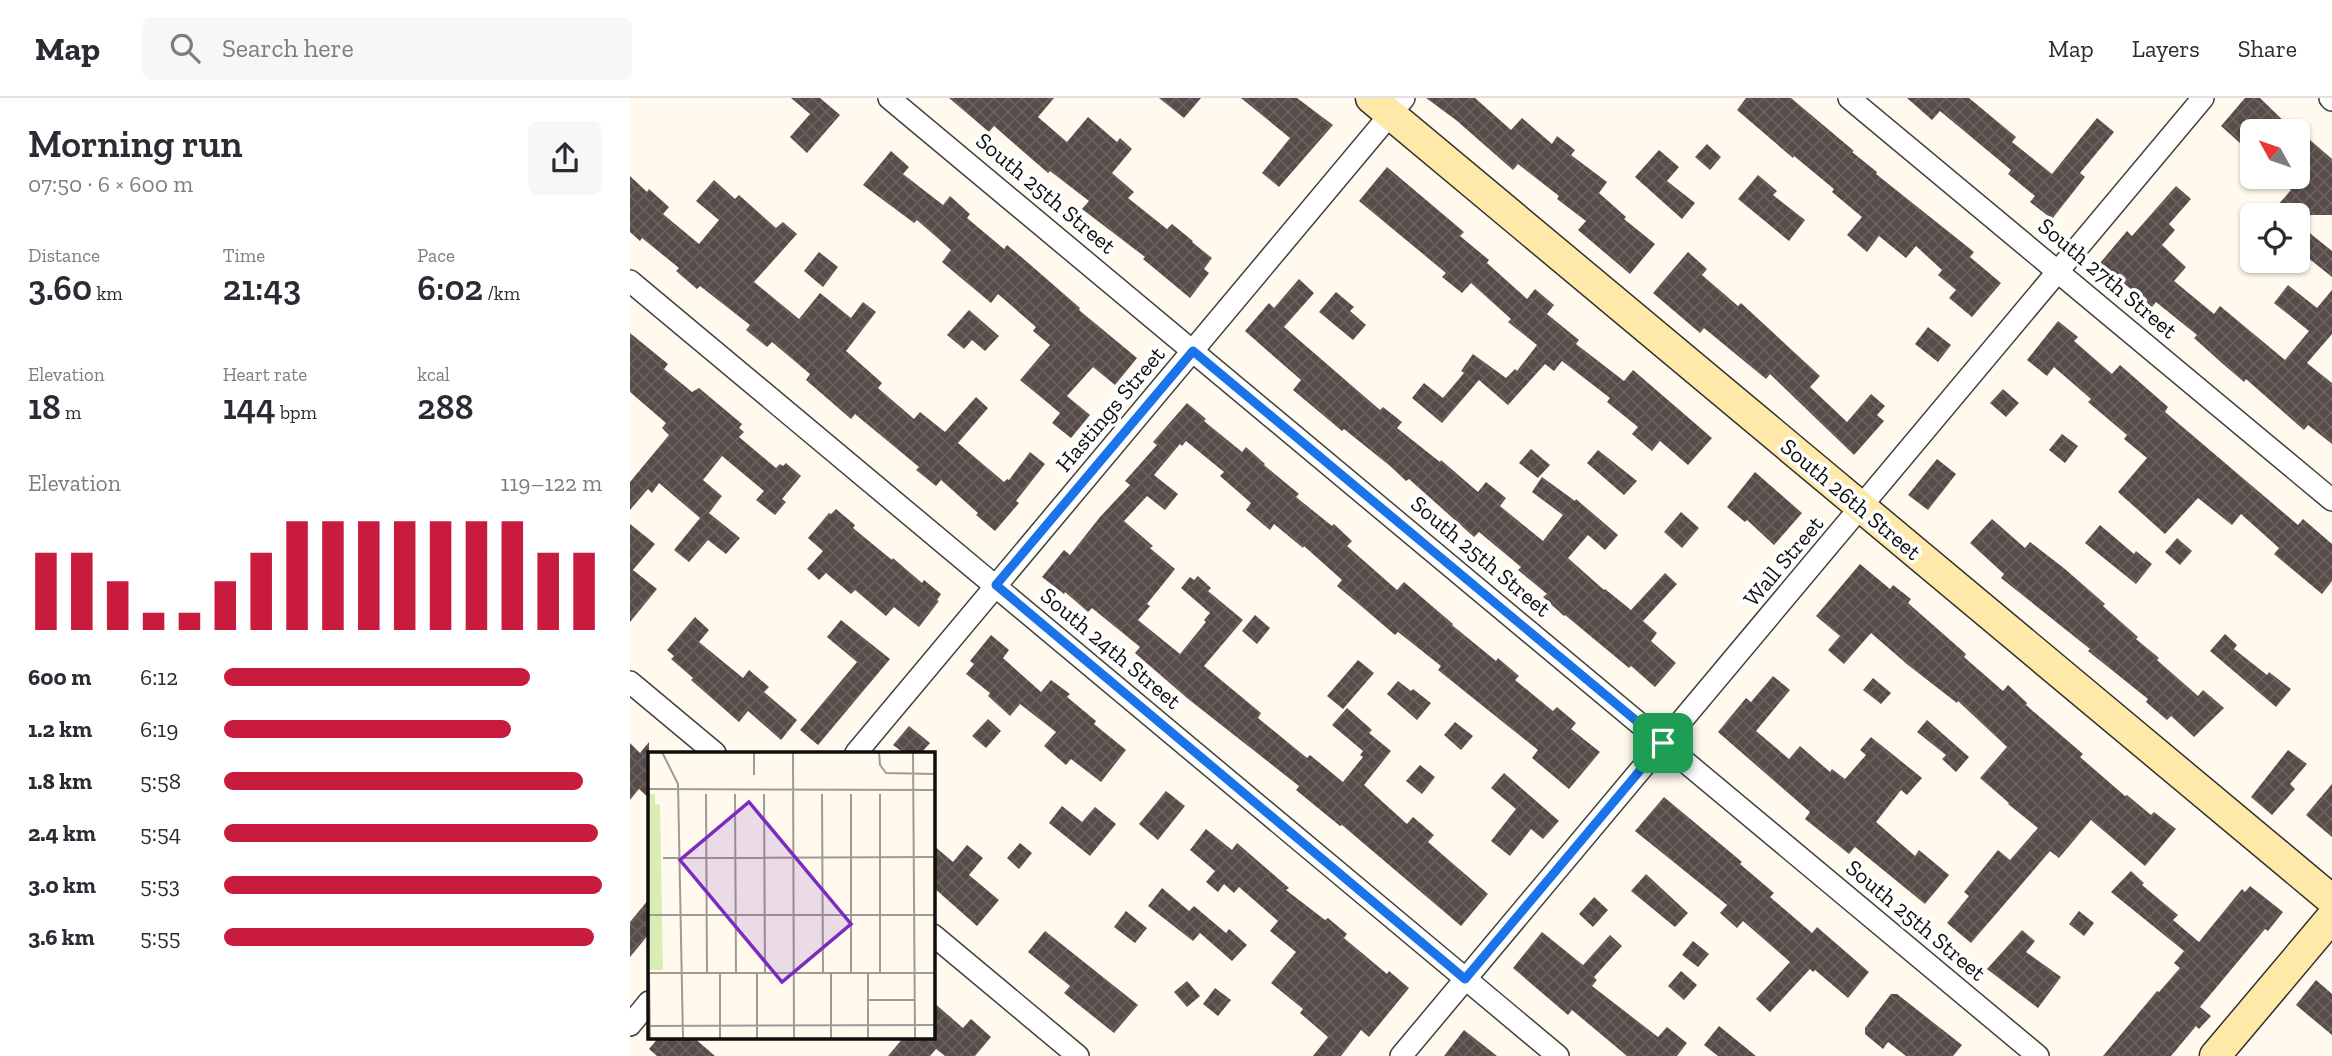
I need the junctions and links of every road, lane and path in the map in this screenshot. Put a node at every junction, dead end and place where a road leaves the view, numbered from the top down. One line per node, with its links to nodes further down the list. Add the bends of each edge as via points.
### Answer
1 (890, 98): 7 (street, South 25th Street)
2 (1849, 98): 5 (street, South 27th Street)
3 (2203, 98): 5 (street, Wall Street)
4 (1388, 103): 7 (street, Hastings Street); 9 (street, South 26th Street)
5 (2058, 271): 8 (street, South 27th Street); 9 (street, Wall Street)
6 (630, 281): 10 (street, South 24th Street)
7 (1193, 351): 10 (street, Hastings Street); 12 (street, South 25th Street)
8 (2332, 499)
9 (1861, 508): 12 (street, Wall Street); 15 (street, South 26th Street)
10 (996, 585): 14 (street, Hastings Street); 18 (street, South 24th Street)
11 (630, 682): 13 (street)
12 (1663, 743): 18 (street, Wall Street); 24 (street, South 25th Street)
13 (714, 752)
14 (857, 752)
15 (2332, 900)
16 (2332, 917): 25 (street)
17 (934, 936): 21 (street)
18 (1465, 979): 22 (street, Wall Street); 23 (street, South 24th Street)
19 (648, 1003): 20 (street)
20 (630, 1025)
21 (1078, 1056)
22 (1401, 1056)
23 (1558, 1056)
24 (2038, 1056)
25 (2215, 1056)

